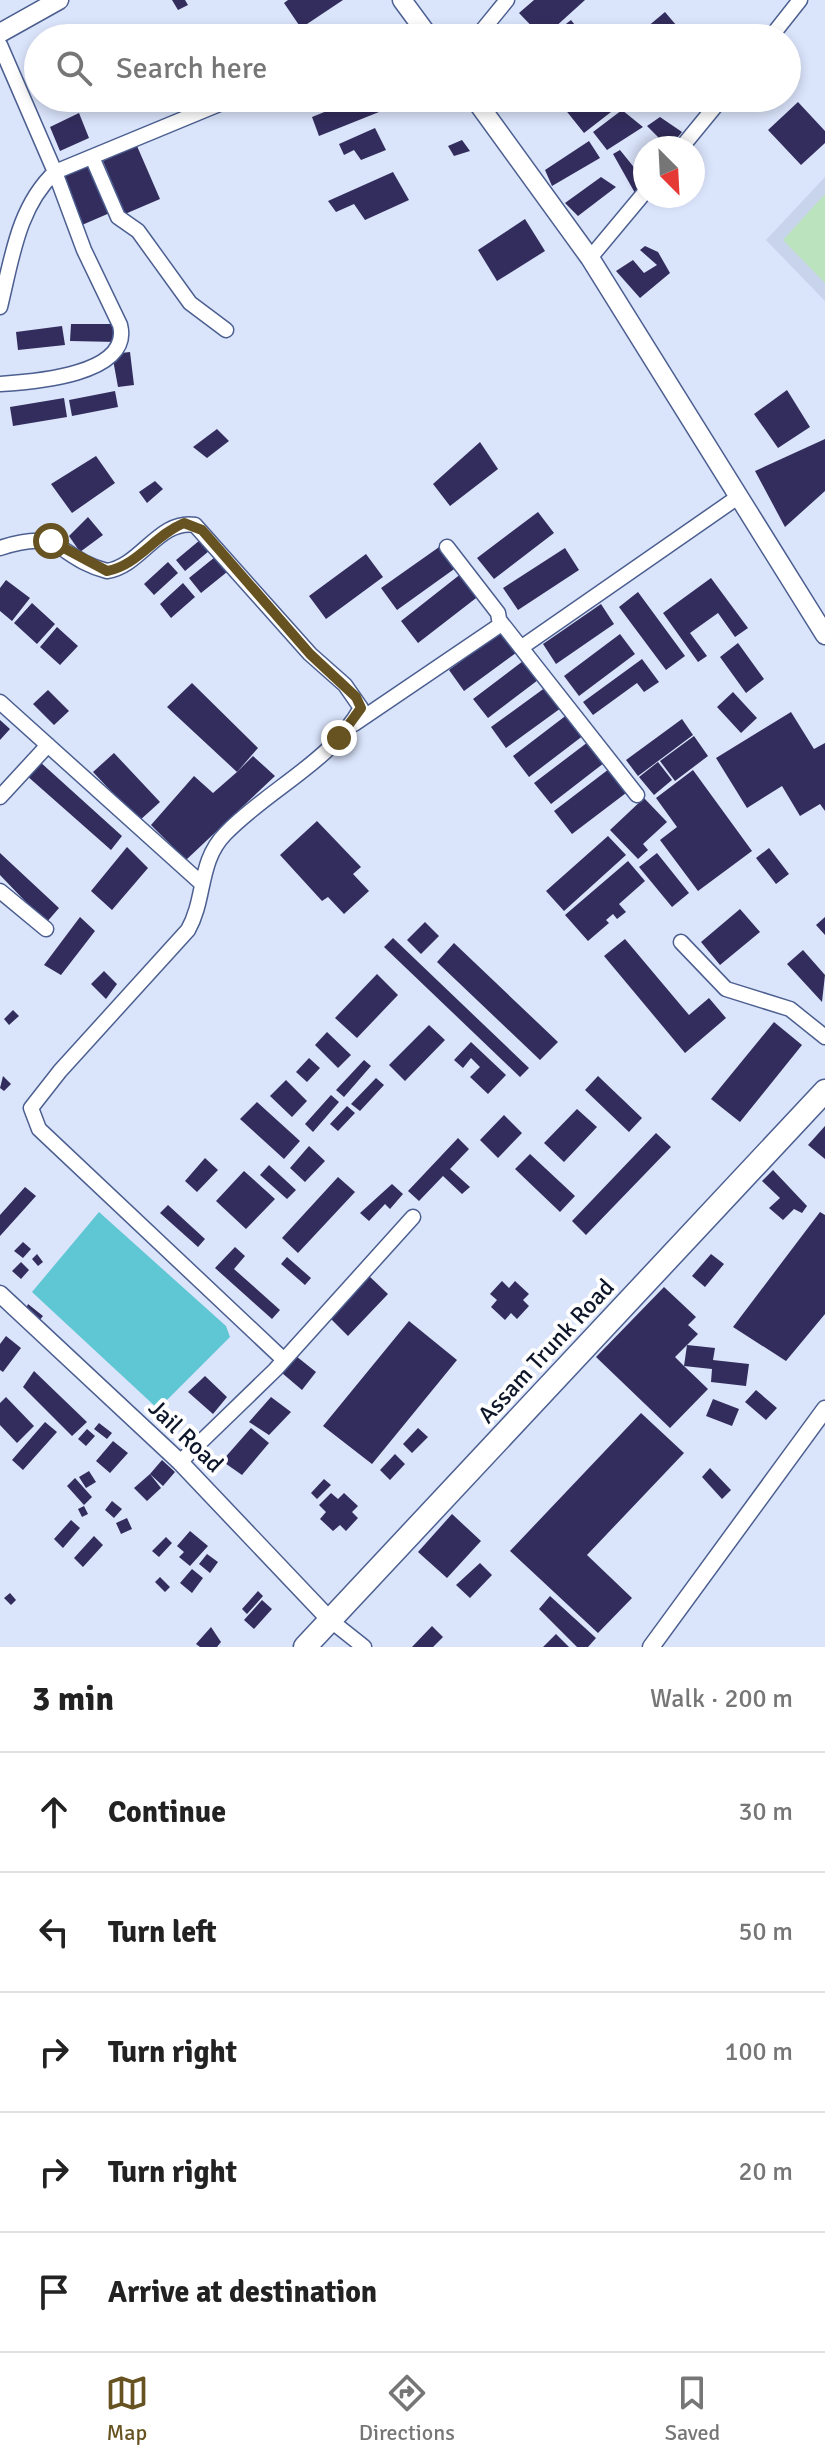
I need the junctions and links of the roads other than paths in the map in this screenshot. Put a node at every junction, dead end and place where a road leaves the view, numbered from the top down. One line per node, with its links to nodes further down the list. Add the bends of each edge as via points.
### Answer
1 (59, 0): 8 (main road)
2 (402, 0): 5 (main road)
3 (507, 0): 6 (street)
4 (800, 0): 7 (street)
5 (420, 24)
6 (487, 24)
7 (781, 24)
8 (0, 33)
9 (0, 45): 10 (street)
10 (24, 100)
11 (29, 112): 17 (street)
12 (200, 112): 16 (street)
13 (484, 112): 19 (main road)
14 (711, 112): 15 (street)
15 (691, 136)
16 (92, 157): 17 (street); 21 (street, via 118,217 138,231 190,303)
17 (55, 172): 20 (street, via 32,197 24,215); 22 (street, via 121,336 105,363 44,380)
18 (633, 206): 19 (street)
19 (590, 258): 23 (main road)
20 (0, 307)
21 (226, 330)
22 (0, 384)
23 (738, 497): 27 (main road); 28 (street)
24 (447, 547): 26 (street)
25 (0, 548): 30 (street, via 51,541 107,571 124,567 172,528 195,525 310,654 356,697 361,708)
26 (500, 621): 28 (street); 30 (street)
27 (825, 635)
28 (522, 647): 32 (street)
29 (0, 702): 31 (street)
30 (351, 727): 34 (street, via 224,834 209,855)
31 (48, 745): 33 (street); 34 (street)
32 (637, 795)
33 (0, 797)
34 (201, 883): 42 (street, via 200,902 188,930 60,1071 31,1108 31,1116)
35 (0, 891): 36 (street)
36 (46, 929)
37 (681, 942): 38 (street, via 726,989 777,1003)
38 (825, 1037)
39 (825, 1091): 45 (main road, Assam Trunk Road)
40 (413, 1217): 42 (street)
41 (0, 1294): 44 (street, Jail Road)
42 (284, 1360): 44 (street)
43 (825, 1409): 48 (street)
44 (180, 1462): 45 (street, Jail Road)
45 (330, 1620): 46 (main road, Assam Trunk Road); 47 (street)
46 (305, 1647)
47 (364, 1647)
48 (651, 1647)

